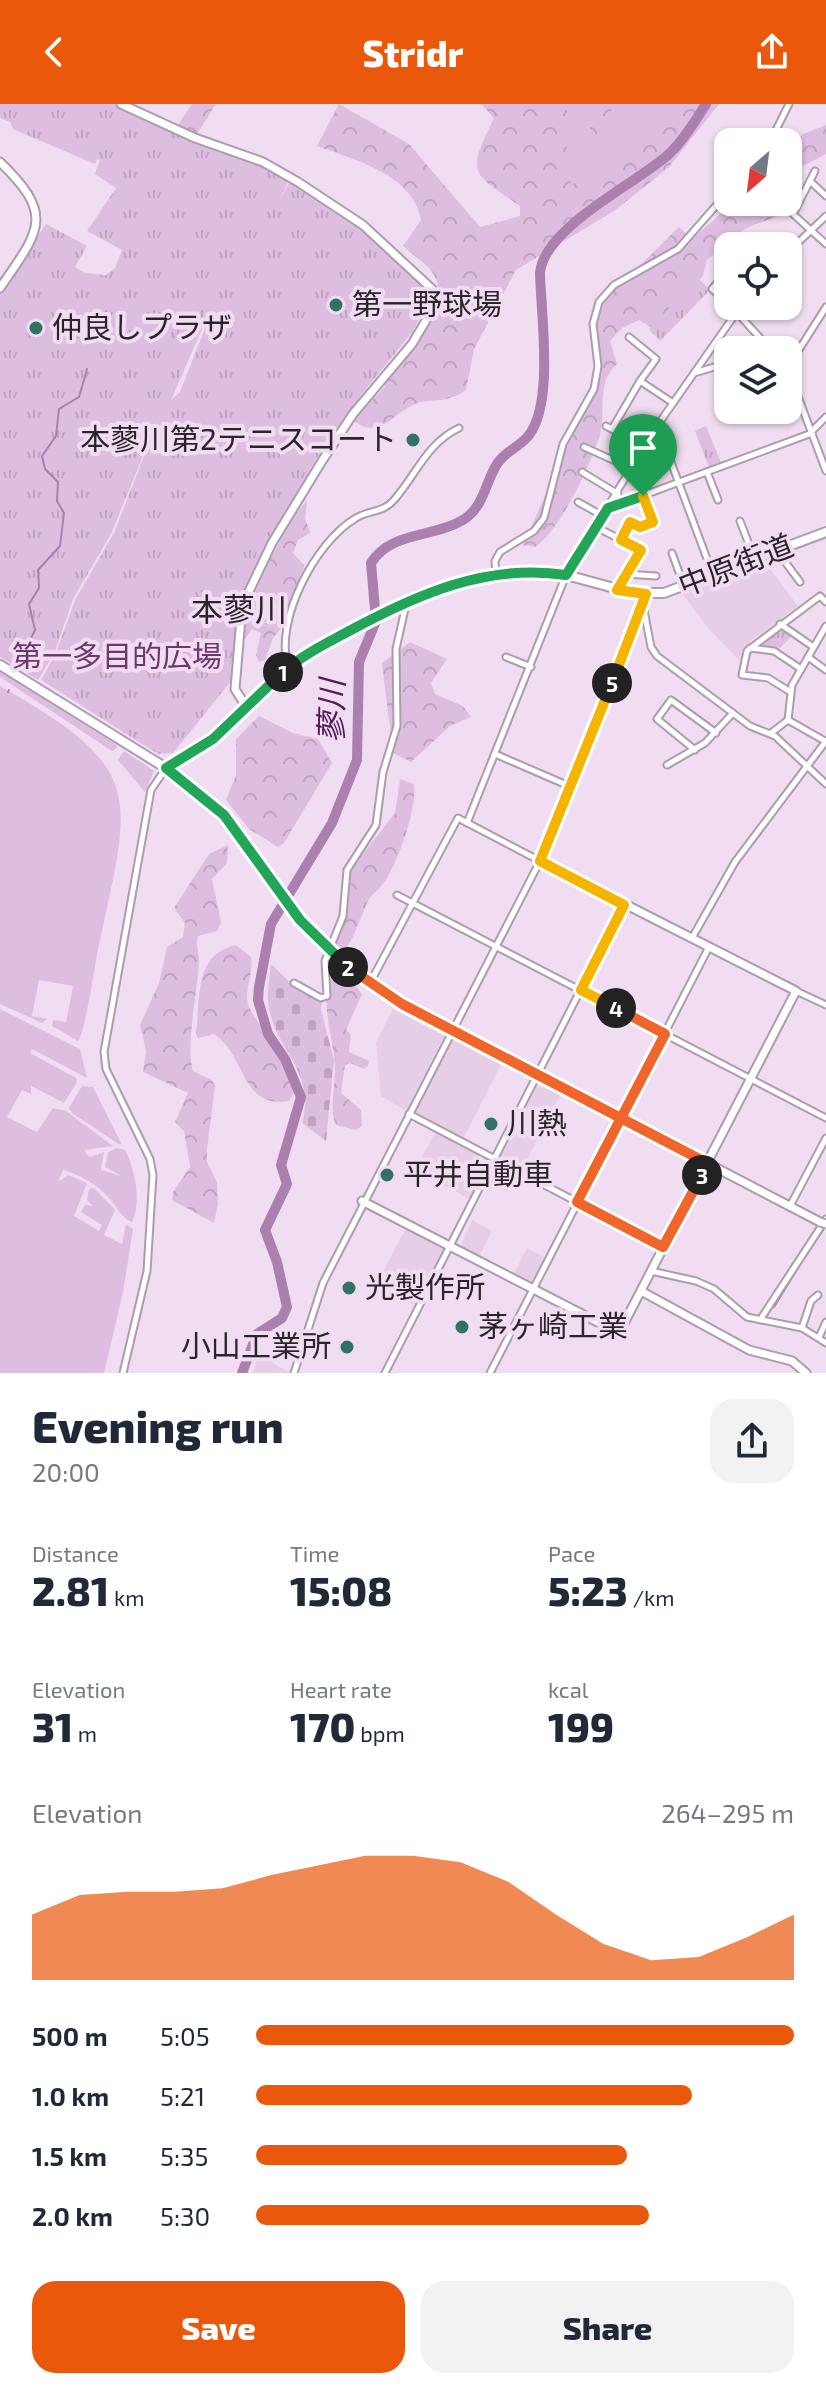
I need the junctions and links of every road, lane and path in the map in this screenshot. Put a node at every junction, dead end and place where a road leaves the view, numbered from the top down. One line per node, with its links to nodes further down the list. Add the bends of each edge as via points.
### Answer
1 (121, 104): 74 (street, via 282,172 363,225 432,289 431,312 412,344 353,414 322,461 246,596 238,620 235,683)
2 (789, 104): 3 (street)
3 (777, 128)
4 (0, 162): 13 (street, via 21,183 36,214 32,239)
5 (815, 171): 6 (street)
6 (810, 181): 7 (street); 10 (street, via 793,214)
7 (826, 196)
8 (714, 208): 49 (street, via 678,249 614,285 599,302 593,324 598,366 594,389 563,444 544,518 534,531 500,552)
9 (826, 216): 10 (street)
10 (812, 229): 11 (street); 12 (street)
11 (802, 239)
12 (826, 244)
13 (0, 288)
14 (826, 307): 19 (street)
15 (730, 320): 21 (street)
16 (747, 320): 17 (street)
17 (760, 336)
18 (629, 337): 22 (street, via 656,359)
19 (802, 346)
20 (714, 367): 21 (street)
21 (694, 373): 23 (street)
22 (640, 381): 23 (street); 30 (street, via 609,427)
23 (673, 403): 26 (street)
24 (802, 407): 28 (street)
25 (826, 417): 28 (street)
26 (657, 426): 30 (street); 35 (street)
27 (459, 428): 69 (street, via 434,445 387,508 352,520 306,569 288,634)
28 (811, 432): 32 (street); 34 (street)
29 (584, 447): 31 (street)
30 (646, 447): 31 (street)
31 (633, 469): 36 (street)
32 (826, 471)
33 (582, 472): 36 (street)
34 (707, 472): 35 (street); 38 (street)
35 (679, 483): 37 (street); 53 (street)
36 (618, 494): 40 (street)
37 (643, 496): 40 (street); 45 (street, via 653,522 640,527 630,522)
38 (718, 500)
39 (578, 502): 41 (street)
40 (608, 508): 41 (street)
41 (603, 516): 43 (street)
42 (740, 521): 48 (street)
43 (596, 527): 45 (street); 51 (street)
44 (826, 532): 46 (main road, 中原街道)
45 (621, 540): 50 (street, via 641,550)
46 (777, 551): 48 (main road, 中原街道); 54 (street)
47 (672, 553): 55 (street)
48 (755, 560): 53 (main road, 中原街道)
49 (496, 574): 51 (main road, 中原街道); 59 (main road, 中原街道)
50 (626, 574): 52 (street); 56 (street)
51 (566, 575): 56 (main road, 中原街道); 70 (street)
52 (656, 576)
53 (713, 576): 55 (main road, 中原街道)
54 (800, 582)
55 (685, 587): 57 (main road, 中原街道)
56 (617, 590): 57 (main road, 中原街道)
57 (646, 594): 60 (street)
58 (826, 602): 61 (street, via 820,596)
59 (402, 603): 69 (main road, 中原街道); 95 (street, via 396,649 397,726 383,772 376,825 347,870 343,916 325,961 327,996 321,998)
60 (642, 604): 75 (street, via 653,652); 86 (street)
61 (780, 623): 64 (street); 65 (street)
62 (826, 626): 63 (street)
63 (823, 636): 64 (street)
64 (812, 646): 67 (street)
65 (749, 648): 71 (street, via 774,651); 73 (street, via 742,675 768,678)
66 (506, 657): 70 (street)
67 (808, 657): 71 (street); 72 (street)
68 (0, 665): 84 (main road)
69 (288, 667): 74 (main road, 中原街道)
70 (531, 667): 81 (street)
71 (801, 669): 73 (street)
72 (826, 670)
73 (789, 691): 76 (street)
74 (247, 708): 84 (main road, 中原街道, via 213,739)
75 (733, 713): 77 (street); 78 (street)
76 (788, 720): 78 (street); 79 (street)
77 (716, 733): 80 (street); 80 (street, via 671,700 657,719)
78 (771, 733): 83 (street)
79 (826, 741): 83 (street)
80 (695, 750): 82 (street)
81 (495, 754): 86 (street); 87 (street)
82 (667, 765)
83 (806, 767): 85 (street); 92 (street, via 735,862)
84 (166, 768): 96 (street, bridge, via 235,829 291,910); 125 (street, via 151,790 104,1052 106,1069 152,1167 147,1271)
85 (826, 784)
86 (569, 786): 88 (street)
87 (467, 823): 88 (street); 90 (street, via 458,818)
88 (540, 861): 91 (street); 93 (street)
89 (397, 895): 90 (street)
90 (412, 903): 93 (street); 96 (street)
91 (624, 905): 92 (street); 97 (street)
92 (692, 938): 94 (street)
93 (496, 946): 97 (street); 100 (street)
94 (710, 947): 98 (street); 101 (street)
95 (294, 983)
96 (370, 984): 100 (street)
97 (581, 990): 101 (street); 102 (street)
98 (796, 991): 99 (street); 103 (street)
99 (826, 1005)
100 (452, 1030): 102 (street); 104 (street)
101 (665, 1034): 103 (street); 106 (street)
102 (538, 1074): 106 (street); 108 (street)
103 (749, 1078): 105 (street); 109 (street)
104 (408, 1114): 108 (street); 110 (street)
105 (826, 1118)
106 (622, 1119): 109 (street); 111 (street)
107 (826, 1138): 112 (street)
108 (495, 1158): 111 (street); 114 (street)
109 (707, 1163): 112 (street); 115 (street)
110 (362, 1201): 114 (street); 126 (street, via 323,1283)
111 (577, 1202): 115 (street); 117 (street)
112 (790, 1206): 113 (street)
113 (824, 1222): 120 (street)
114 (451, 1247): 117 (street); 127 (street)
115 (663, 1247): 116 (street)
116 (651, 1271): 118 (street); 120 (street, via 714,1289 736,1311)
117 (532, 1289): 118 (street, via 616,1333 622,1331); 128 (street)
118 (641, 1291): 129 (street, via 735,1343 792,1361)
119 (818, 1295): 122 (street)
120 (760, 1320): 122 (street)
121 (826, 1323): 123 (street)
122 (802, 1328): 123 (street)
123 (819, 1337): 124 (street)
124 (826, 1343)
125 (123, 1373)
126 (294, 1373)
127 (385, 1373)
128 (490, 1373)
129 (806, 1373)

